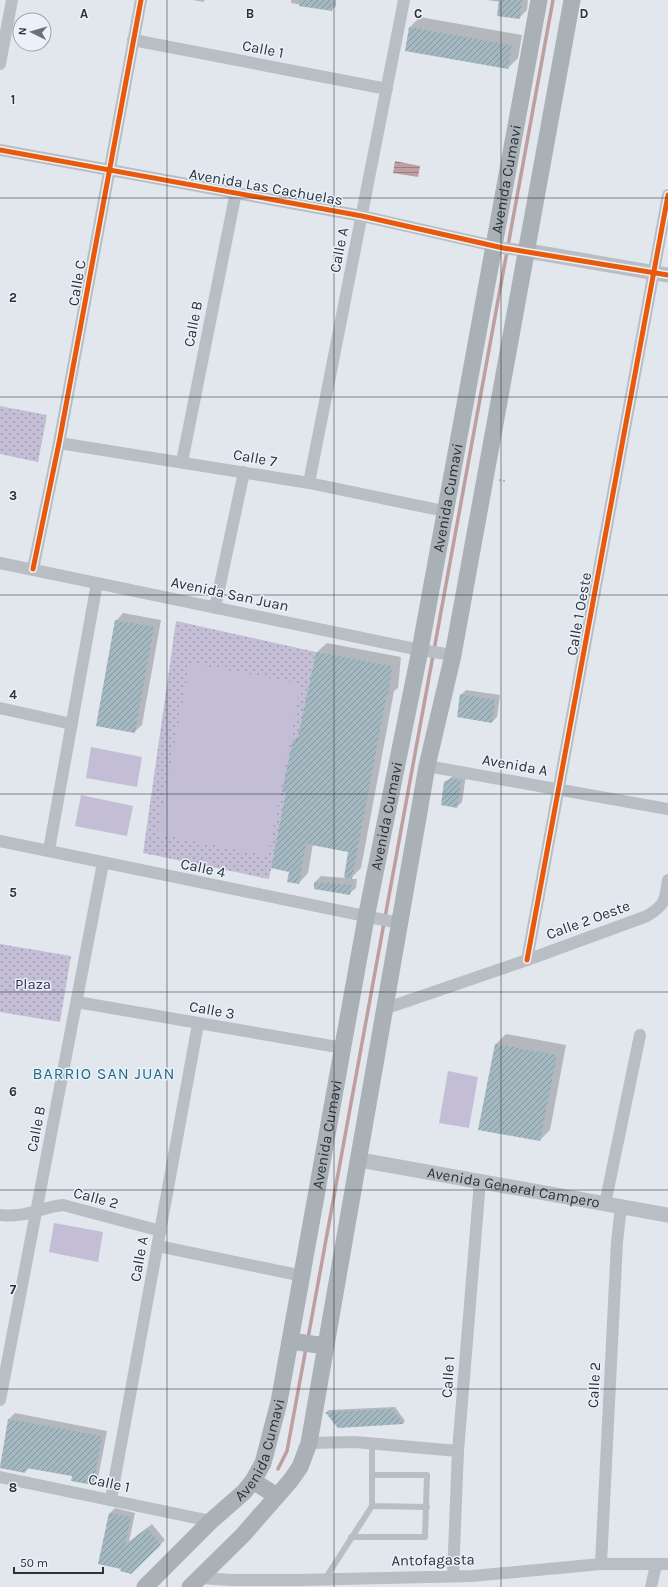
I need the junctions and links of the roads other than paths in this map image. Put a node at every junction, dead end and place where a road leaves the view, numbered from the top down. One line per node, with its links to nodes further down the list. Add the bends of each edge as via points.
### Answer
1 (12, 0): 7 (street)
2 (141, 0): 6 (street, Calle C)
3 (404, 0): 8 (street, Calle A)
4 (539, 0): 14 (main road, Avenida Cumavi)
5 (572, 0): 15 (main road, Avenida Cumavi)
6 (133, 40): 8 (street, Calle 1); 10 (street, Calle C)
7 (0, 64)
8 (387, 89): 13 (street, Calle A)
9 (0, 150): 10 (street, Avenida Las Cachuelas)
10 (110, 172): 11 (street, Avenida Las Cachuelas); 17 (street, Calle C)
11 (236, 192): 13 (street, Avenida Las Cachuelas); 18 (street, Calle B)
12 (668, 195): 16 (street, Calle 1 Oeste)
13 (362, 216): 14 (street, Avenida Las Cachuelas); 20 (street, Calle A)
14 (498, 246): 15 (street, Avenida Las Cachuelas); 21 (main road, Avenida Cumavi)
15 (525, 250): 16 (street); 27 (main road, Avenida Cumavi)
16 (661, 274): 31 (street, Calle 1 Oeste)
17 (59, 443): 18 (street, Calle 7); 23 (street, Calle C)
18 (182, 462): 19 (street, Calle 7)
19 (244, 472): 20 (street, Calle 7); 25 (street)
20 (309, 483): 21 (street, Calle 7)
21 (444, 511): 26 (main road, Avenida Cumavi)
22 (0, 563): 23 (street, Avenida San Juan)
23 (33, 569): 24 (street, Avenida San Juan)
24 (97, 583): 25 (street, Avenida San Juan); 29 (street)
25 (215, 608): 26 (street, Avenida San Juan)
26 (424, 651): 27 (street, Avenida San Juan); 37 (main road, Avenida Cumavi)
27 (450, 654): 30 (main road, Avenida Cumavi)
28 (0, 708): 29 (street)
29 (72, 724): 34 (street)
30 (427, 766): 31 (street, Avenida A); 38 (main road, Avenida Cumavi)
31 (558, 789): 32 (street, Avenida A); 39 (street, Calle 1 Oeste)
32 (668, 809)
33 (0, 841): 34 (street, Calle 4)
34 (48, 850): 35 (street, Calle 4)
35 (103, 863): 37 (street, Calle 4); 40 (street, Calle B)
36 (668, 880): 39 (street, Calle 2 Oeste, via 665,901 653,912)
37 (371, 919): 38 (street, Calle 4); 44 (main road, Avenida Cumavi)
38 (394, 923): 41 (main road, Avenida Cumavi)
39 (528, 960): 41 (street, Calle 2 Oeste)
40 (77, 1002): 42 (street, Calle 3); 49 (street, Calle B)
41 (384, 1009): 45 (main road, Avenida Cumavi)
42 (198, 1024): 44 (street, Calle 3); 52 (street, Calle A)
43 (640, 1035): 47 (street)
44 (343, 1048): 54 (main road, Avenida Cumavi)
45 (360, 1160): 46 (street, Avenida General Campero); 56 (main road, Avenida Cumavi)
46 (480, 1180): 47 (street, Avenida General Campero); 60 (street, Calle 1)
47 (605, 1204): 48 (street, Avenida General Campero)
48 (621, 1206): 51 (street, Avenida General Campero); 70 (street, Calle 2)
49 (37, 1210): 50 (street, Calle 2, via 22,1216); 52 (street, Calle 2, via 62,1205); 57 (street, Calle B)
50 (0, 1215)
51 (668, 1215)
52 (160, 1231): 53 (street, Calle A)
53 (158, 1246): 54 (street); 65 (street, Calle A)
54 (303, 1276): 55 (main road, Avenida Cumavi)
55 (294, 1342): 56 (main road); 63 (main road, Avenida Cumavi, via 263,1463)
56 (321, 1346): 58 (main road, Avenida Cumavi)
57 (0, 1400)
58 (309, 1443): 59 (street); 64 (main road, Avenida Cumavi, via 300,1467)
59 (372, 1444): 60 (street); 61 (lane)
60 (458, 1451): 72 (street, Calle 1)
61 (374, 1475): 66 (lane); 67 (lane, via 427,1475)
62 (0, 1477): 65 (street, Calle 1)
63 (252, 1481): 64 (main road); 68 (main road, Avenida Cumavi, via 244,1492)
64 (277, 1496): 75 (main road, Avenida Cumavi, via 242,1536)
65 (111, 1499): 68 (street, Calle 1)
66 (372, 1506): 67 (lane); 69 (lane)
67 (427, 1507): 69 (lane, via 426,1534 423,1538)
68 (211, 1522): 77 (main road, Avenida Cumavi)
69 (351, 1537): 73 (lane)
70 (601, 1564): 71 (street, Antofagasta); 74 (street, Antofagasta)
71 (662, 1564): 78 (street)
72 (453, 1575): 73 (street, Antofagasta); 74 (street, Antofagasta)
73 (325, 1579): 76 (street, Antofagasta)
74 (471, 1581)
75 (195, 1582): 76 (street, Antofagasta, via 232,1580)
76 (298, 1584)
77 (145, 1587)
78 (651, 1587)

